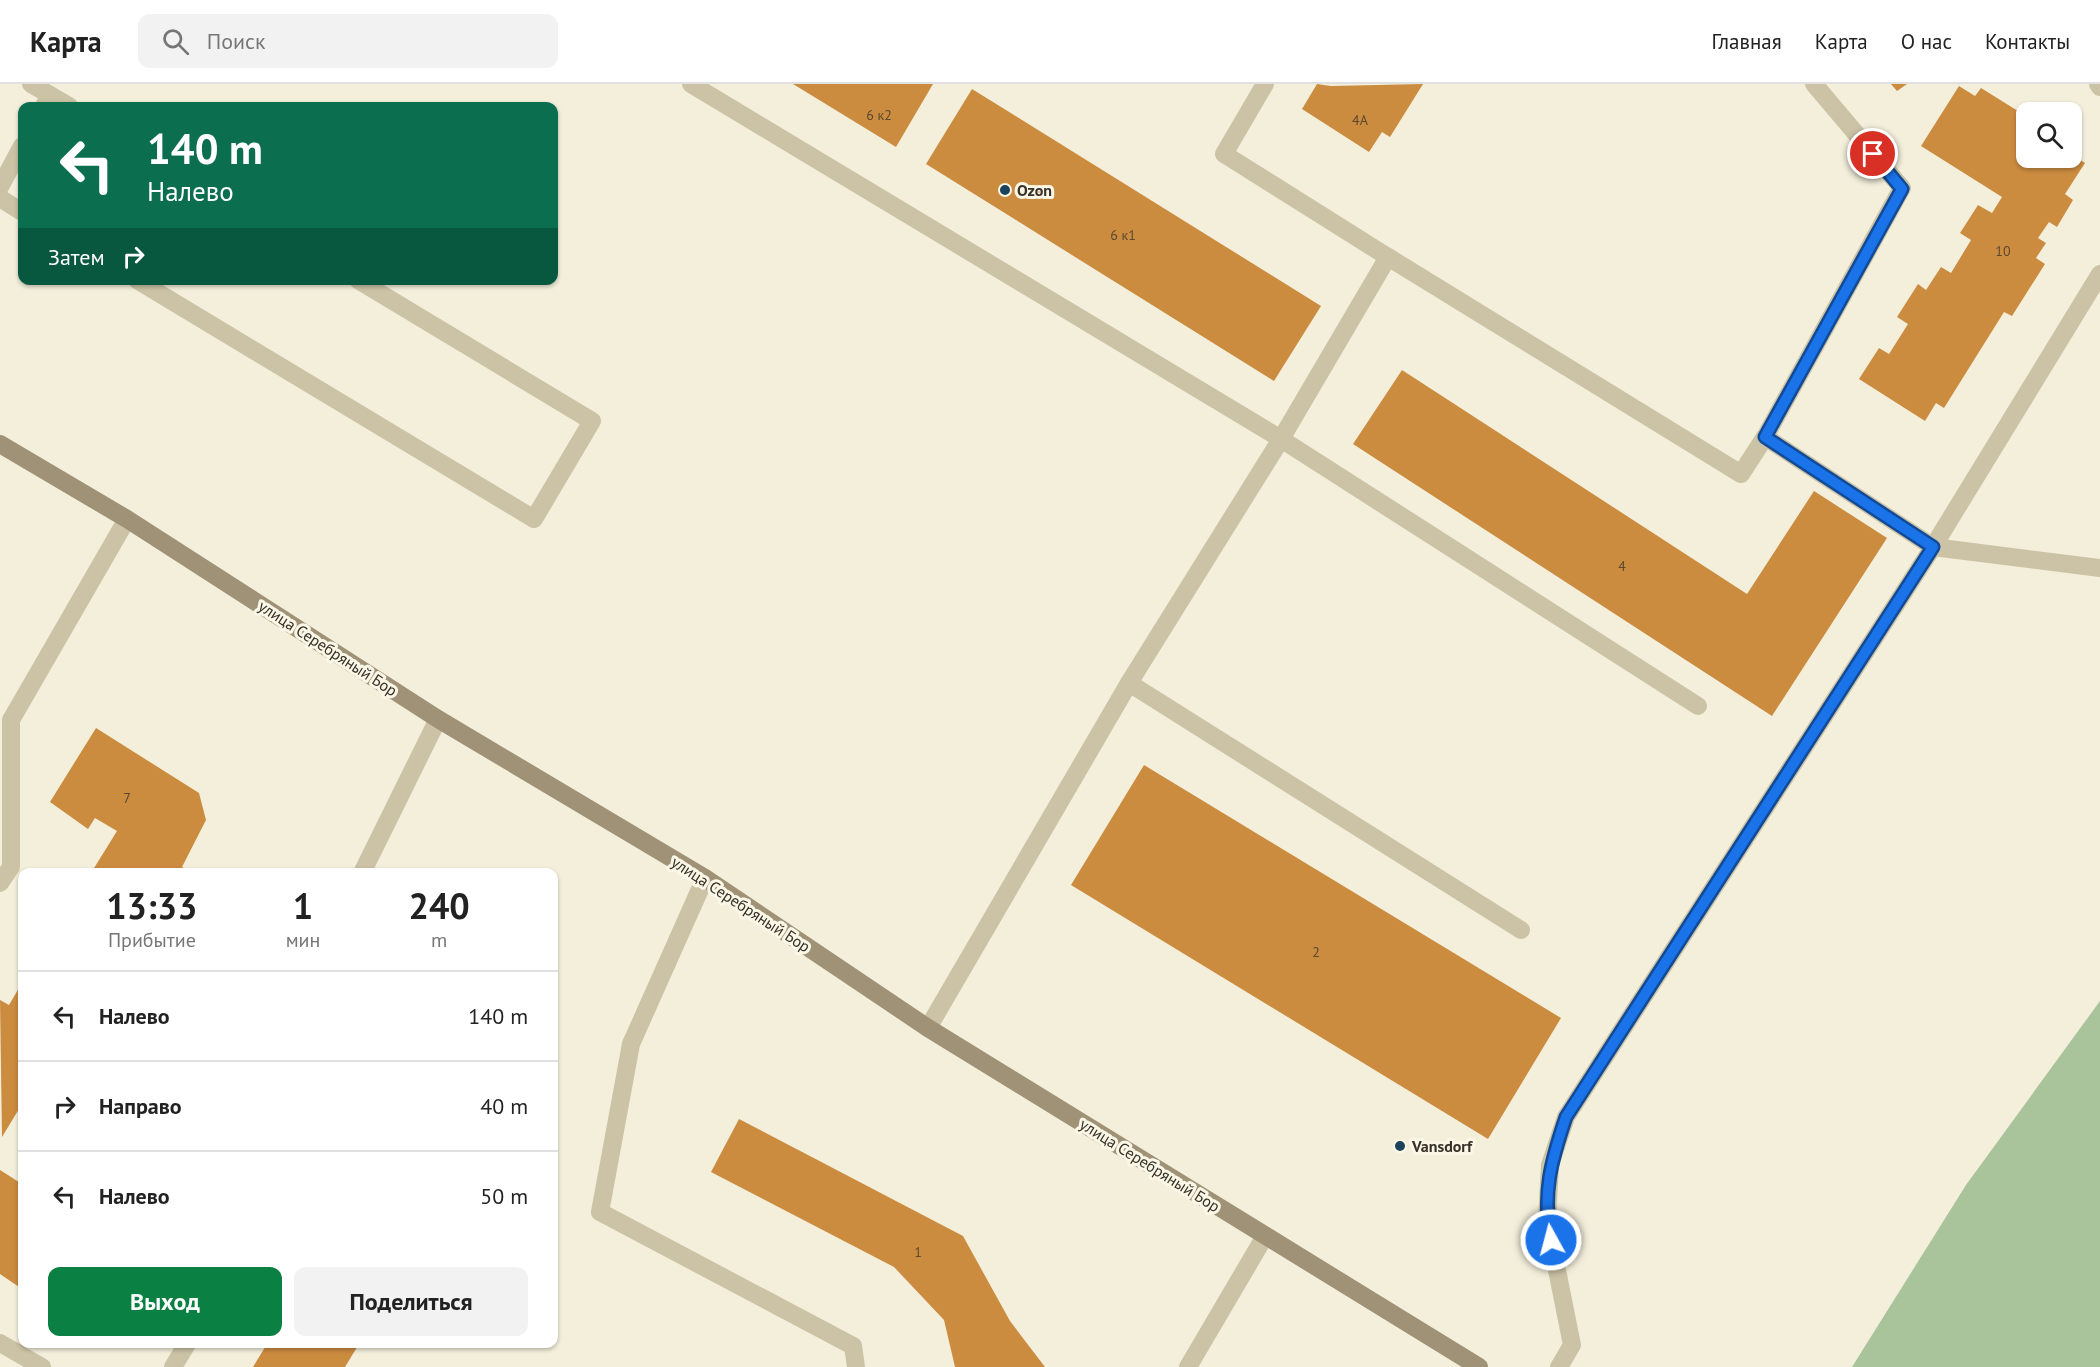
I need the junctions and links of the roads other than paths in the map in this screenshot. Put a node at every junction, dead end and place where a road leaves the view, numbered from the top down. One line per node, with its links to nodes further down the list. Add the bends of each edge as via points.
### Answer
1 (31, 84): 5 (street)
2 (691, 84): 15 (street)
3 (1265, 84): 10 (street, via 1224,154)
4 (1814, 84): 14 (street, via 1902,189)
5 (47, 101)
6 (18, 153): 7 (street)
7 (0, 187)
8 (0, 198): 9 (street)
9 (18, 209)
10 (1388, 257): 14 (street, via 1742,474); 15 (street)
11 (2100, 273): 18 (street)
12 (145, 285): 13 (street, via 534,519 592,421)
13 (366, 285)
14 (1765, 437): 18 (street)
15 (1281, 439): 20 (street); 21 (street)
16 (0, 444): 17 (street, улица Серебряный Бор)
17 (127, 519): 22 (street, улица Серебряный Бор); 25 (street, via 11,720 11,867)
18 (1933, 547): 19 (street); 36 (street, via 1566,1117 1550,1165 1547,1220 1572,1346)
19 (2100, 568)
20 (1129, 683): 26 (street); 27 (street)
21 (1698, 706)
22 (438, 718): 23 (street); 24 (street, улица Серебряный Бор)
23 (364, 868)
24 (705, 878): 27 (street, улица Серебряный Бор); 33 (street, via 631,1044 600,1212 854,1346)
25 (0, 883)
26 (1521, 930)
27 (928, 1028): 28 (street, улица Серебряный Бор)
28 (1265, 1236): 34 (street); 35 (street, улица Серебряный Бор)
29 (0, 1343): 31 (street)
30 (185, 1348): 32 (street)
31 (42, 1367)
32 (173, 1367)
33 (856, 1367)
34 (1188, 1367)
35 (1479, 1367)
36 (1559, 1367)

